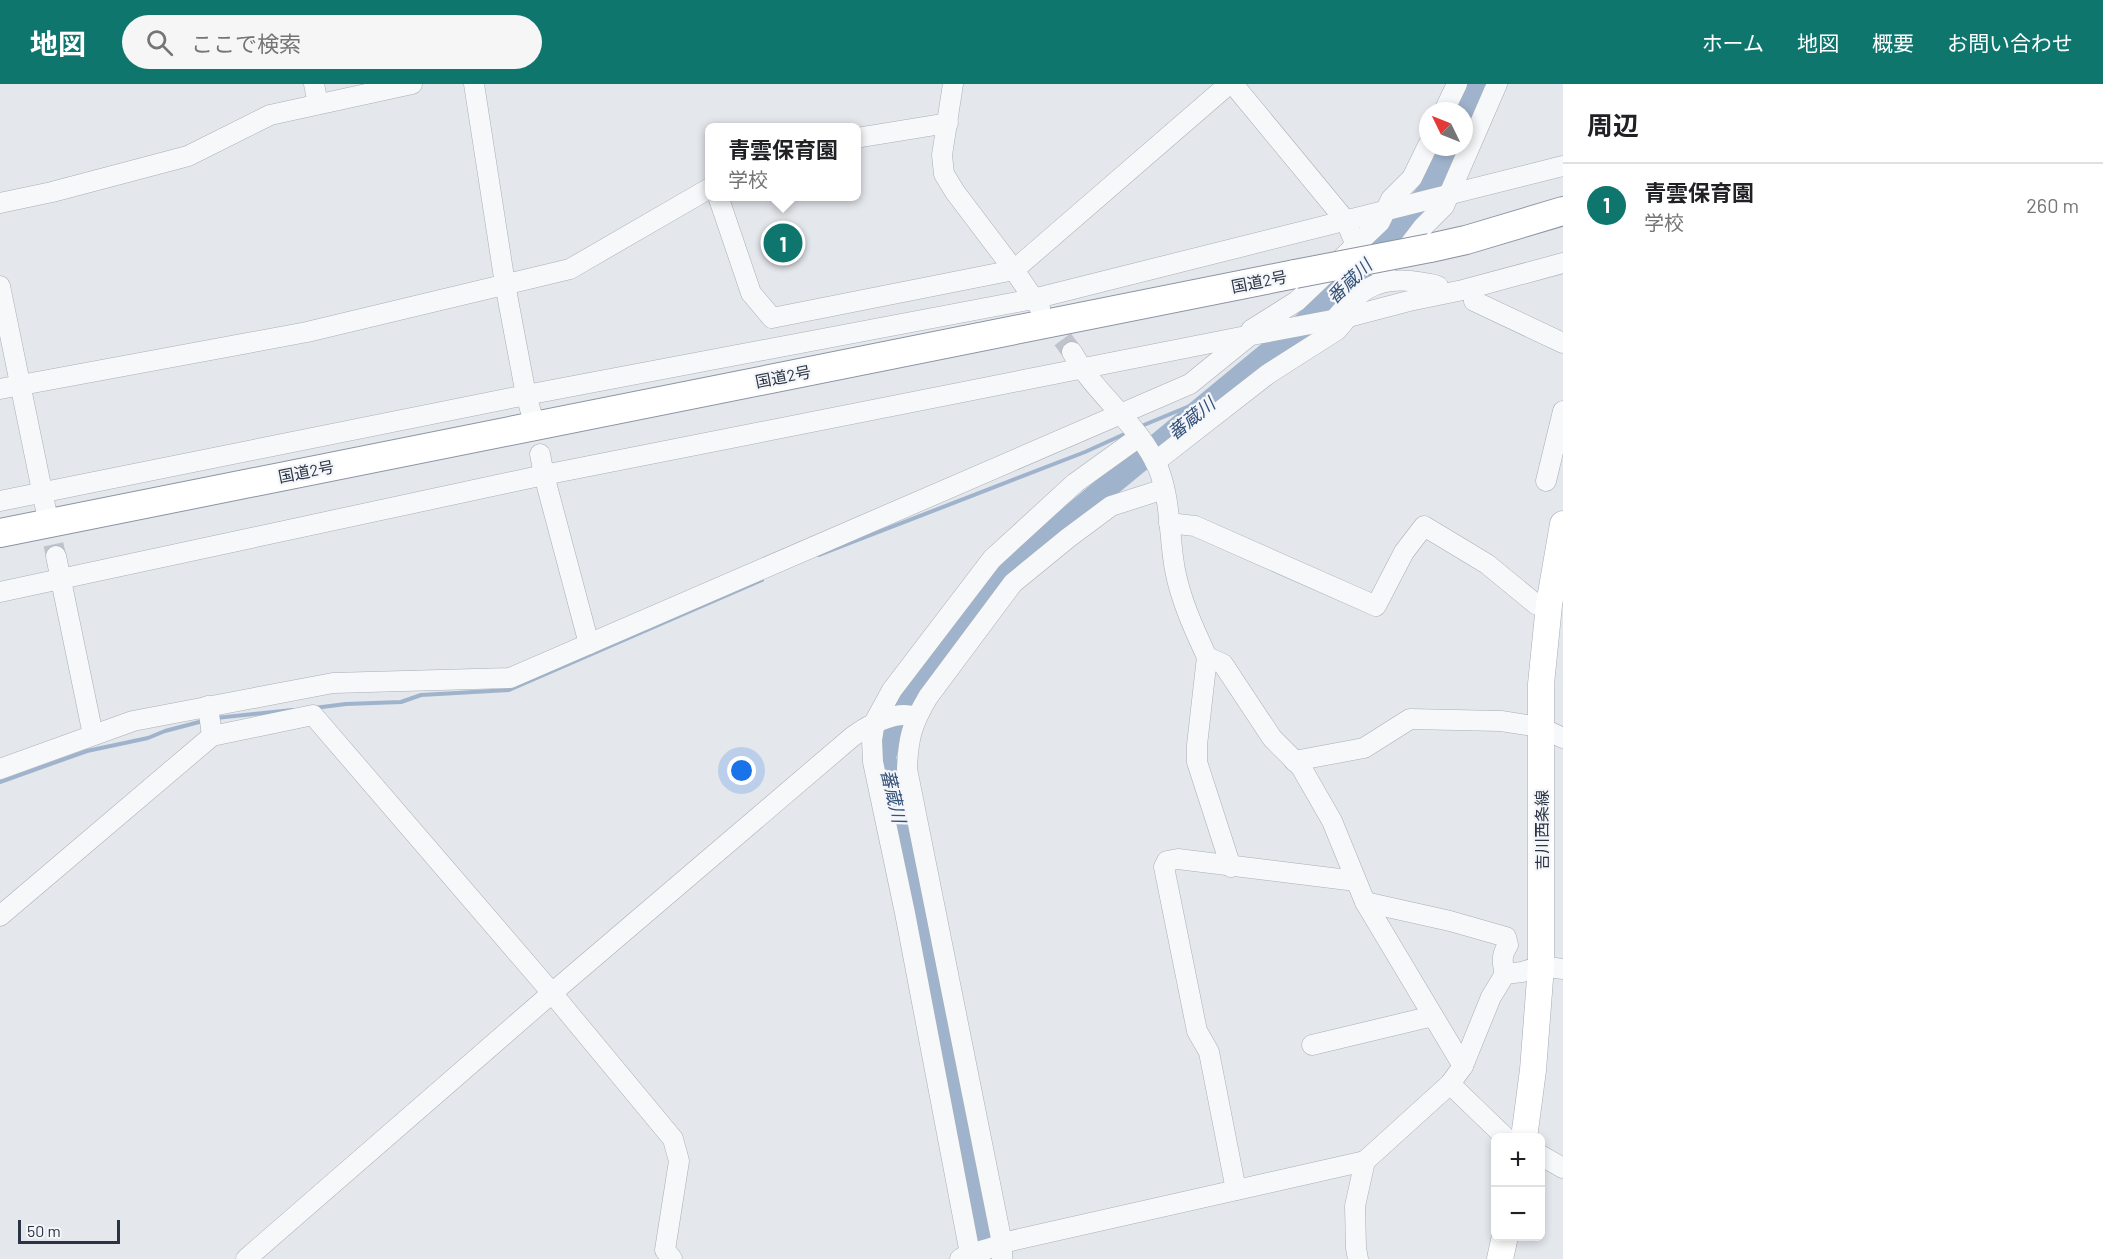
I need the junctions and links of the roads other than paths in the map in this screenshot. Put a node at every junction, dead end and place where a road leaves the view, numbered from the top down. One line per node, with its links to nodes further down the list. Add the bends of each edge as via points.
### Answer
1 (314, 84): 9 (street)
2 (412, 84): 9 (street)
3 (474, 84): 25 (street)
4 (952, 84): 10 (street)
5 (1231, 84): 20 (street); 23 (street)
6 (1457, 84): 8 (street)
7 (1497, 84): 15 (street)
8 (1448, 102)
9 (318, 104): 17 (street, via 270,115 188,156)
10 (948, 123): 11 (street); 23 (street, via 942,155 944,174)
11 (861, 137)
12 (1423, 156): 18 (street, via 1412,178 1391,199)
13 (1563, 166): 15 (street)
14 (705, 191): 25 (street, via 570,269)
15 (1450, 195): 18 (street); 24 (street)
16 (720, 201): 23 (street, via 751,293 772,318)
17 (0, 204)
18 (1387, 211): 20 (street); 21 (street)
19 (1563, 211): 51 (highway, 国道2号, bridge, via 1431,248)
20 (1346, 221): 21 (street); 29 (street)
21 (1356, 246): 24 (street); 31 (street, via 1297,301)
22 (1563, 263): 30 (street)
23 (1014, 270): 29 (street)
24 (1386, 277): 27 (street); 30 (street, via 1349,302)
25 (505, 284): 34 (street, via 307,332); 36 (street)
26 (0, 286): 34 (street)
27 (1438, 286)
28 (1474, 301): 32 (street)
29 (1038, 306): 36 (street)
30 (1341, 318): 31 (street); 42 (street, via 1337,330 1268,374)
31 (1246, 336): 33 (street); 38 (street, via 1190,384)
32 (1563, 343)
33 (1076, 361): 38 (street); 43 (street)
34 (21, 385): 35 (street); 46 (street)
35 (0, 389)
36 (526, 395): 39 (street); 46 (street)
37 (1563, 411): 44 (street)
38 (1119, 414): 40 (street); 56 (street)
39 (532, 419)
40 (1139, 436): 42 (street); 60 (street, via 1076,483 992,559 892,690)
41 (540, 454): 43 (street)
42 (1154, 460): 45 (street)
43 (544, 475): 53 (street); 56 (street)
44 (1546, 482)
45 (1164, 489): 49 (street); 59 (street, via 1111,506 1013,583)
46 (42, 493): 47 (street); 48 (street)
47 (0, 501)
48 (47, 515)
49 (1169, 524): 55 (street, via 1195,526 1376,606 1404,552 1424,526 1487,564 1538,605); 57 (street, via 1181,594)
50 (1563, 524): 55 (main road, 吉川西条線)
51 (0, 533)
52 (56, 556): 53 (street)
53 (60, 580): 54 (street); 62 (street)
54 (0, 592)
55 (1549, 605): 61 (main road, 吉川西条線, via 1541,684)
56 (589, 645): 58 (street, via 510,678 333,683)
57 (1207, 657): 64 (street, via 1223,664 1272,738); 66 (street, via 1197,762)
58 (208, 706): 62 (street, via 133,721); 63 (street)
59 (913, 715): 60 (street); 69 (street, via 907,769)
60 (876, 721): 70 (street, via 873,762); 74 (street, via 842,745)
61 (1552, 733): 64 (street, via 1501,721 1410,719 1364,748); 72 (main road, 吉川西条線)
62 (93, 735): 65 (street)
63 (212, 736): 71 (street); 74 (street, via 314,715)
64 (1294, 761): 67 (street, via 1332,821)
65 (0, 769)
66 (1231, 867): 67 (street); 84 (street, via 1172,859 1164,867 1198,1035 1209,1052)
67 (1356, 881): 68 (street)
68 (1365, 902): 73 (street, via 1506,937 1508,945 1502,962); 75 (street)
69 (932, 908): 70 (street); 86 (street)
70 (905, 913): 87 (street)
71 (0, 916)
72 (1552, 968): 73 (street); 80 (main road, 吉川西条線)
73 (1505, 974): 77 (street, via 1491,997)
74 (552, 993): 88 (street); 89 (street, via 673,1139 679,1161 665,1250)
75 (1433, 1016): 76 (street); 77 (street)
76 (1312, 1045)
77 (1463, 1066): 78 (street)
78 (1450, 1084): 79 (street); 82 (street)
79 (1502, 1133)
80 (1525, 1133)
81 (1545, 1158): 83 (street)
82 (1365, 1161): 84 (street); 90 (street, via 1355,1206)
83 (1563, 1168)
84 (1236, 1190): 86 (street)
85 (1504, 1241): 91 (main road)
86 (1000, 1250): 87 (street)
87 (968, 1256)
88 (246, 1259)
89 (672, 1259)
90 (1358, 1259)
91 (1500, 1259)

